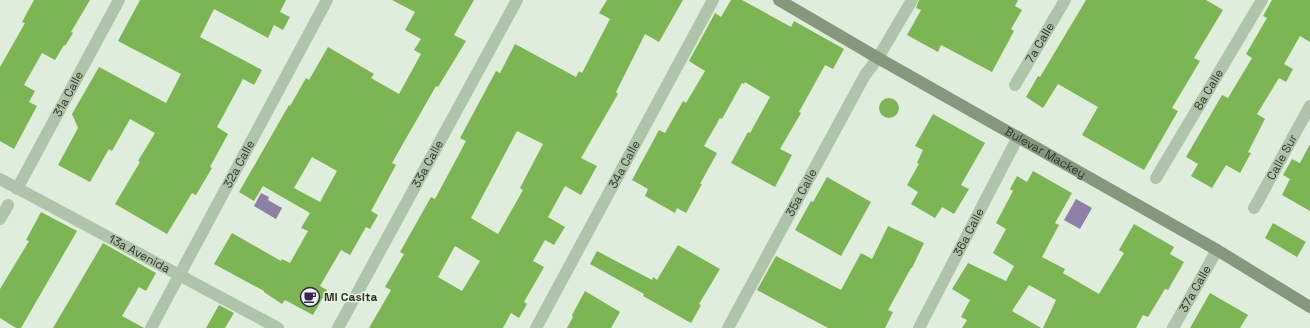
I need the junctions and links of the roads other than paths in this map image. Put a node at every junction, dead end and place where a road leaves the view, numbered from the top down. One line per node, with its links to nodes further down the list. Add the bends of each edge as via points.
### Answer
1 (119, 0): 15 (street, 31a Calle)
2 (327, 0): 20 (street, 32a Calle)
3 (517, 0): 24 (street, 33a Calle)
4 (713, 0): 25 (street, 34a Calle)
5 (781, 0): 9 (main road, Bulevar Mackey)
6 (912, 0): 9 (street, 35a Calle)
7 (1065, 0): 10 (street, 7a Calle)
8 (1262, 0): 13 (street, 8a Calle)
9 (878, 58): 12 (main road, Bulevar Mackey); 26 (street, 35a Calle, via 865,75)
10 (1016, 85)
11 (1310, 106): 17 (street, Calle Sur)
12 (1018, 137): 19 (main road, Bulevar Mackey); 27 (street, 36a Calle)
13 (1156, 178)
14 (0, 179): 15 (street, 13a Avenida)
15 (18, 189): 20 (street, 13a Avenida)
16 (8, 205): 18 (street)
17 (1254, 208)
18 (0, 219)
19 (1217, 250): 21 (main road, Bulevar Mackey); 28 (street, 37a Calle)
20 (179, 275): 22 (street, 32a Calle); 23 (street, 13a Avenida)
21 (1310, 307)
22 (151, 328)
23 (278, 328)
24 (338, 328)
25 (536, 328)
26 (728, 328)
27 (918, 328)
28 (1173, 328)

